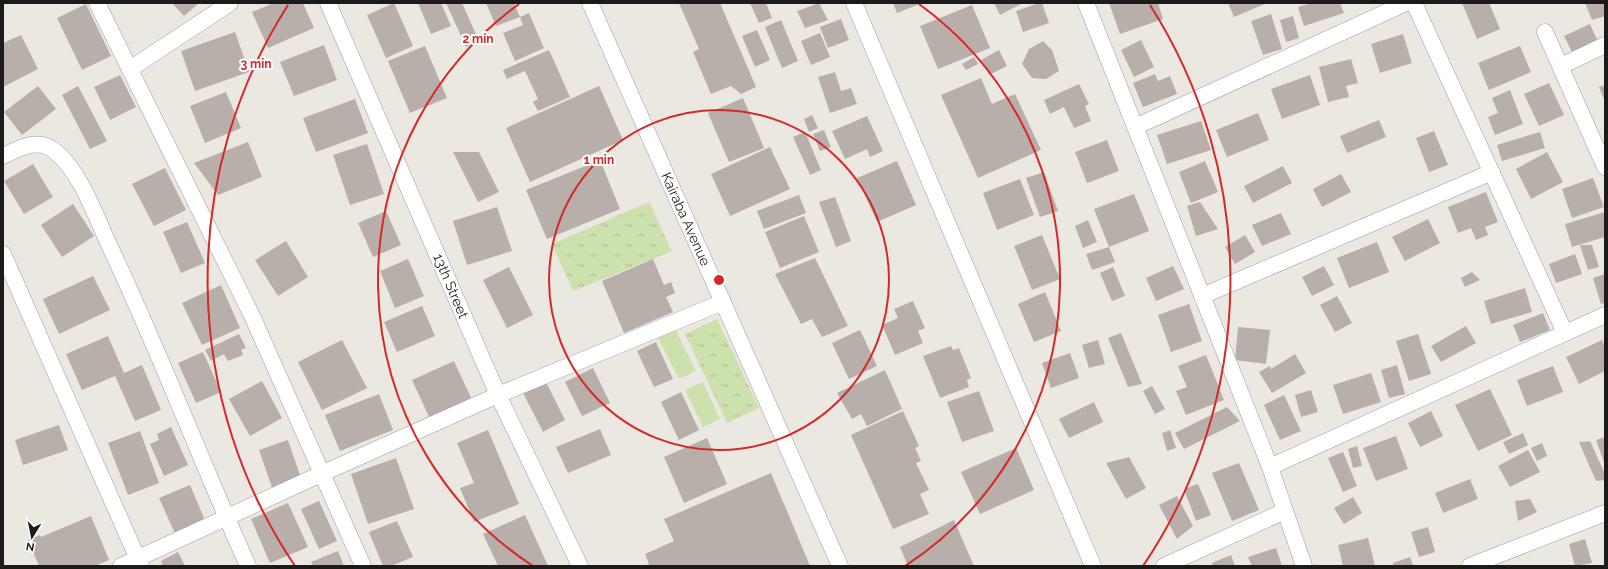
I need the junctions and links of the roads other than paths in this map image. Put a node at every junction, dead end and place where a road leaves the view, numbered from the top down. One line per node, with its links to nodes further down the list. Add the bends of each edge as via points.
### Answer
1 (97, 3): 12 (street)
2 (230, 3): 12 (street)
3 (328, 3): 22 (street, 13th Street)
4 (590, 3): 19 (street, Kairaba Avenue)
5 (854, 3): 34 (street)
6 (1086, 3): 13 (street)
7 (1406, 3): 13 (street)
8 (1414, 3): 16 (street)
9 (1546, 32): 11 (street)
10 (1605, 45): 11 (street)
11 (1561, 66): 15 (street)
12 (130, 69): 24 (street, via 252,318)
13 (1135, 127): 18 (street)
14 (3, 156): 27 (street, via 26,144 42,145 55,151 75,172 138,306)
15 (1605, 168)
16 (1492, 172): 18 (street); 21 (street)
17 (3, 254): 28 (street)
18 (1202, 296): 23 (street)
19 (723, 302): 22 (street); 33 (street, Kairaba Avenue)
20 (1605, 315): 21 (street)
21 (1565, 333): 23 (street)
22 (498, 395): 24 (street); 32 (street, 13th Street)
23 (1270, 467): 25 (street)
24 (321, 474): 27 (street); 31 (street)
25 (1285, 511): 35 (street); 36 (street)
26 (1605, 514): 37 (street)
27 (226, 518): 28 (street); 30 (street)
28 (139, 562): 29 (street)
29 (121, 566)
30 (248, 566)
31 (363, 566)
32 (580, 566)
33 (840, 566)
34 (1093, 566)
35 (1164, 566)
36 (1304, 566)
37 (1470, 566)

